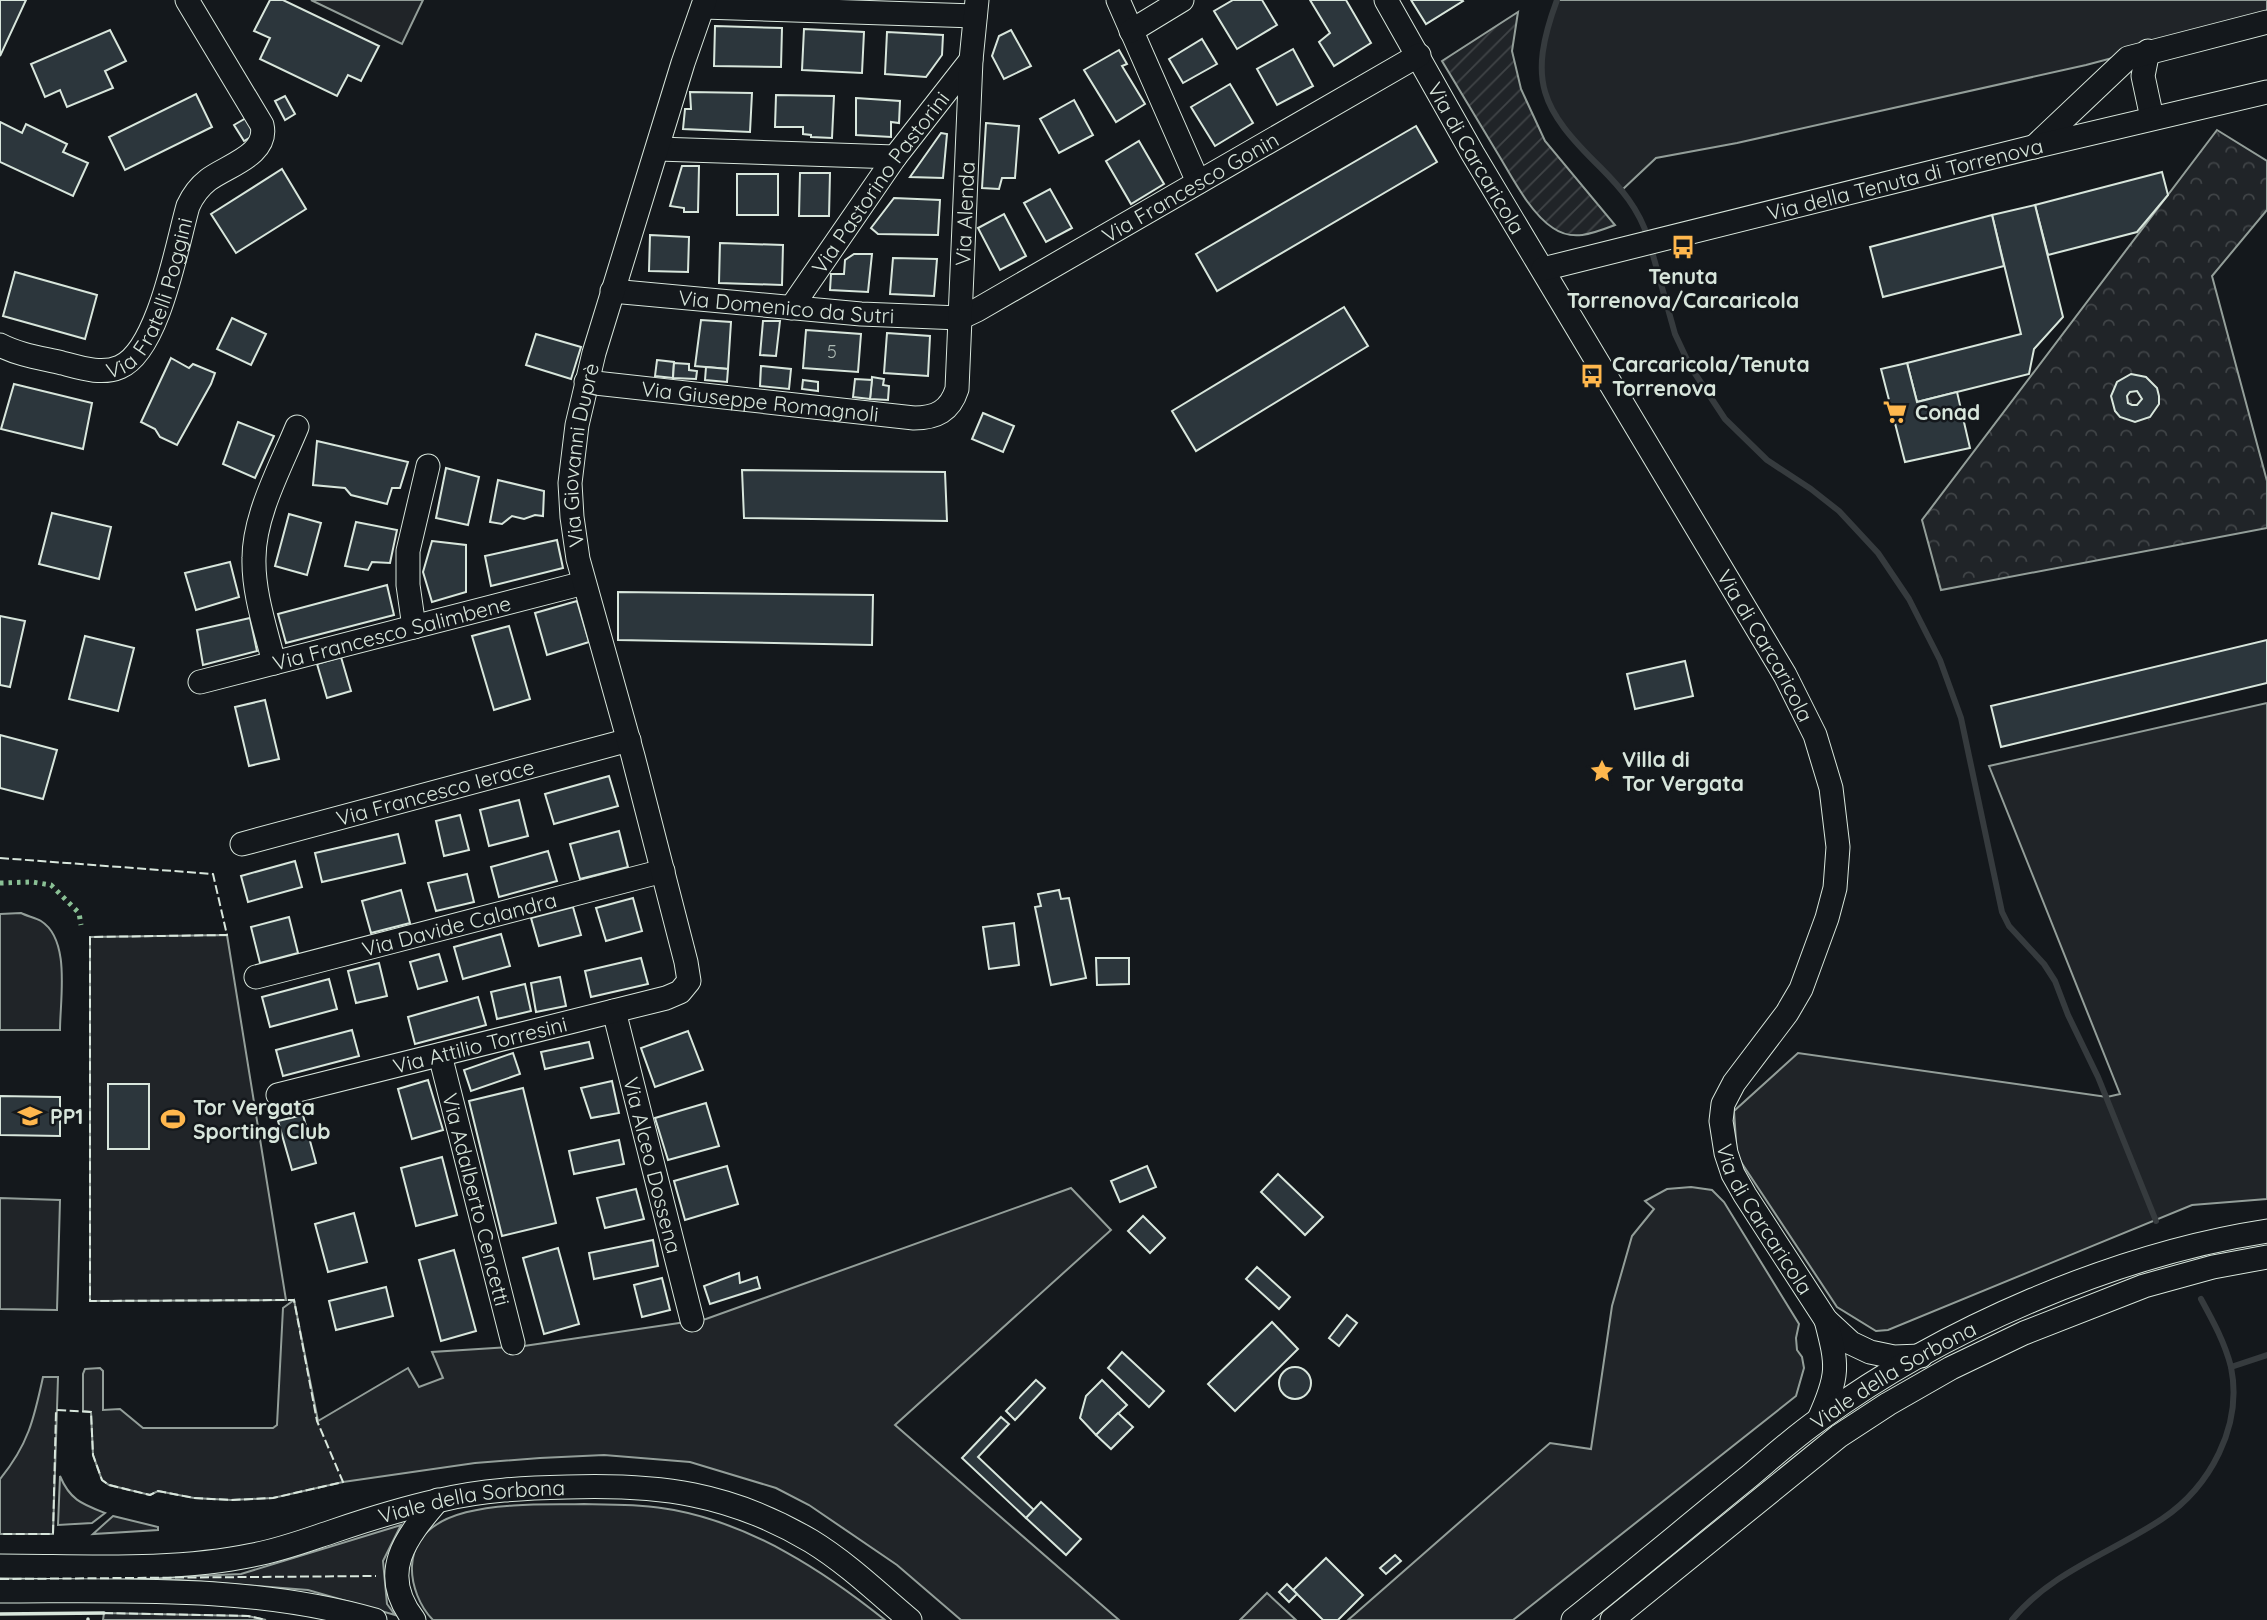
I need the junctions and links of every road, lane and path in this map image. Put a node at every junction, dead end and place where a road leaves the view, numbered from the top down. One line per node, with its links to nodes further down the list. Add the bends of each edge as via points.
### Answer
1 (187, 0): 22 (street, Via Fratelli Poggini, via 262,125 260,145 206,181 192,197 159,311 133,359 118,368 97,370)
2 (1118, 0): 8 (street)
3 (1182, 0): 8 (street)
4 (1387, 0): 10 (street, Via di Carcaricola)
5 (704, 3): 6 (street); 15 (street, Via Giovanni Duprè)
6 (976, 8): 11 (street, Via Alenda)
7 (2267, 22): 9 (street)
8 (1130, 31): 17 (street)
9 (2148, 51): 13 (street, via 2143,76); 14 (street, via 2124,60)
10 (1419, 55): 17 (street, Via Francesco Gonin); 18 (street, Via di Carcaricola)
11 (971, 60): 16 (street, Via Pastorino Pastorini); 21 (street, Via Alenda)
12 (2267, 92): 13 (street, Via della Tenuta di Torrenova)
13 (2152, 118): 14 (street, Via della Tenuta di Torrenova)
14 (2034, 147): 18 (street, Via della Tenuta di Torrenova)
15 (658, 149): 16 (street); 19 (street, Via Giovanni Duprè)
16 (895, 157): 20 (street, Via Pastorino Pastorini)
17 (1198, 182): 21 (street, Via Francesco Gonin)
18 (1543, 269): 42 (street, Via di Carcaricola, via 1785,675 1815,735 1828,777 1838,847 1830,910 1801,989 1734,1083 1723,1104 1721,1121 1733,1174)
19 (612, 291): 20 (street, Via Domenico da Sutri); 23 (street, Via Giovanni Duprè)
20 (791, 308): 21 (street, Via Domenico da Sutri)
21 (960, 318): 24 (street, Via Alenda, via 957,389 948,408)
22 (0, 345)
23 (586, 382): 24 (street, Via Giuseppe Romagnoli, via 914,418); 27 (street, Via Giovanni Duprè, via 574,442 570,496)
24 (933, 416)
25 (297, 426): 29 (street, via 254,548 255,577)
26 (428, 466): 28 (street, via 408,551)
27 (584, 583): 28 (street, Via Francesco Salimbene); 31 (street, Via Giovanni Duprè)
28 (414, 627): 29 (street, Via Francesco Salimbene)
29 (274, 663): 30 (street, Via Francesco Salimbene)
30 (200, 682)
31 (629, 740): 32 (street, Via Francesco Ierace); 33 (street, Via Giovanni Duprè)
32 (242, 844)
33 (663, 871): 34 (street, Via Davide Calandra); 35 (street, Via Giovanni Duprè, via 688,973 689,981)
34 (256, 977)
35 (680, 992): 36 (street, Via Attilio Torresini)
36 (614, 1011): 37 (street, Via Attilio Torresini); 41 (street, Via Alceo Dossena)
37 (440, 1055): 38 (street, Via Attilio Torresini); 43 (street, Via Adalberto Cencetti)
38 (278, 1095)
39 (2267, 1231): 44 (street, Viale della Sorbona, via 2185,1249 2071,1285)
40 (2267, 1257): 53 (street, Viale della Sorbona, via 2134,1290 2024,1332 1951,1368 1839,1436)
41 (692, 1320)
42 (1826, 1320): 44 (street, Via di Carcaricola, via 1851,1343 1870,1352); 45 (street, Via di Carcaricola, via 1836,1375)
43 (513, 1343)
44 (1921, 1356): 45 (street, Viale della Sorbona)
45 (1819, 1419): 52 (street, Viale della Sorbona)
46 (438, 1500): 47 (street, Viale della Sorbona, via 234,1559 158,1565); 50 (street, via 409,1535 399,1561 399,1592); 51 (street, Viale della Sorbona, via 492,1491 618,1486 706,1497 756,1514 811,1541)
47 (0, 1566)
48 (0, 1591): 49 (street, via 219,1593 286,1600)
49 (375, 1620)
50 (414, 1620)
51 (910, 1620)
52 (1573, 1620)
53 (1612, 1620)

